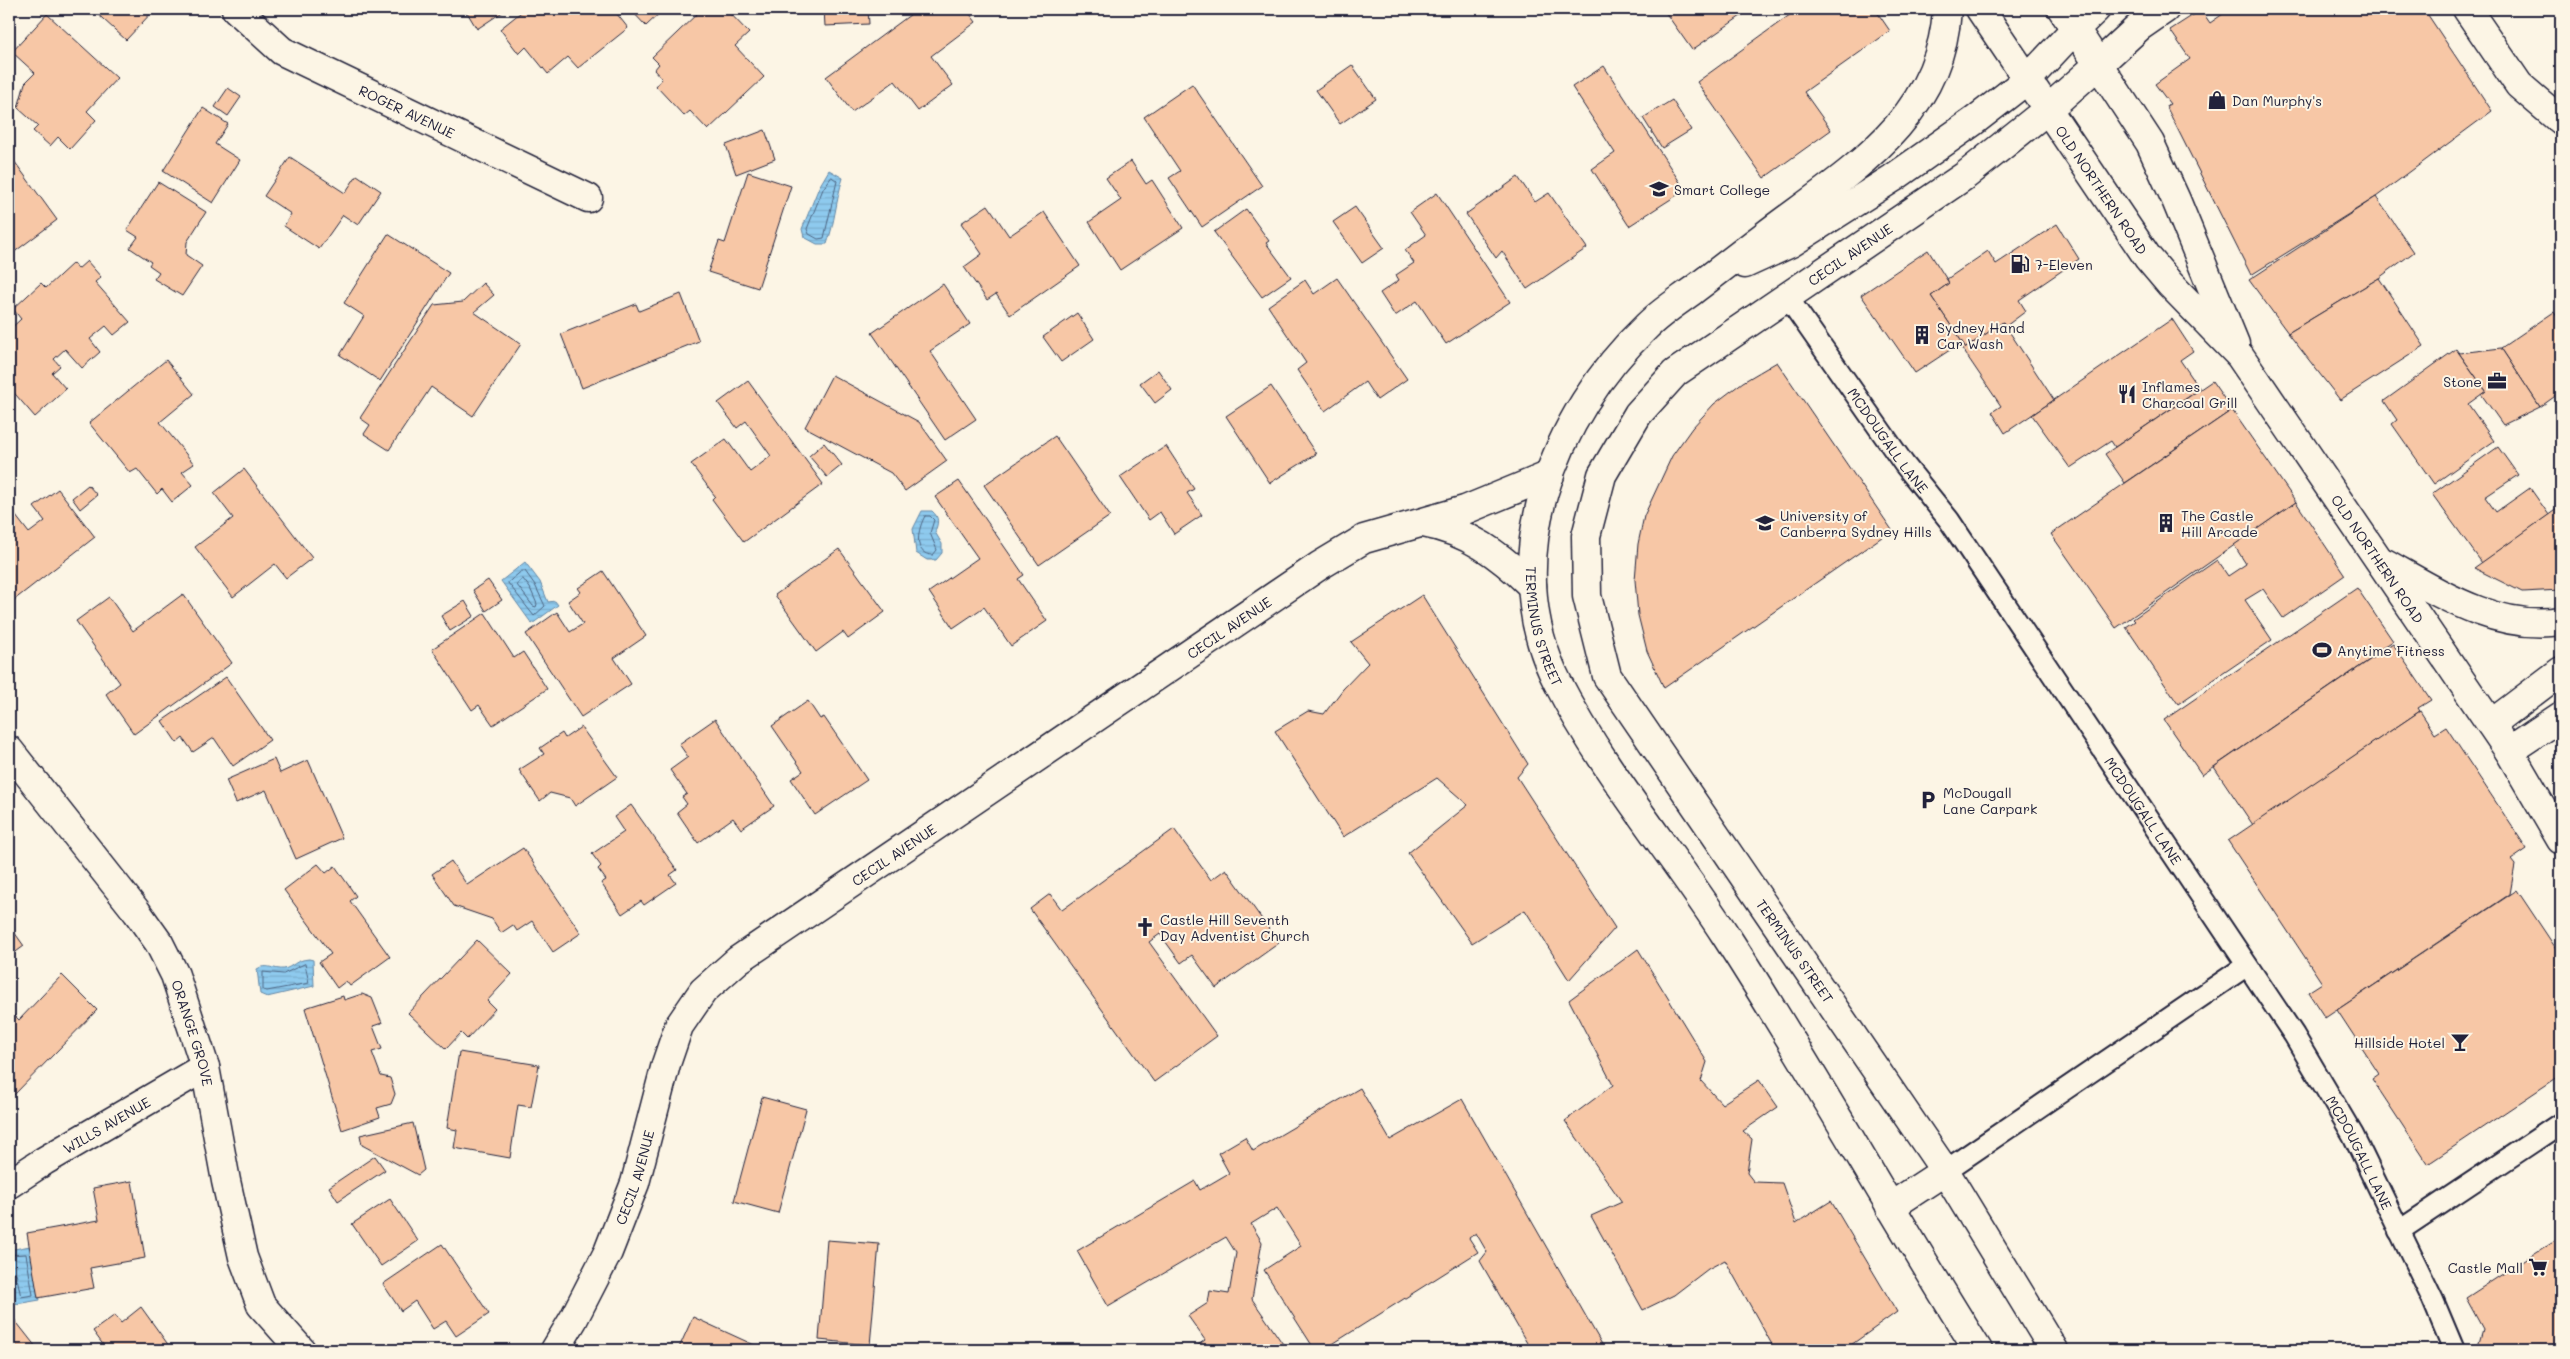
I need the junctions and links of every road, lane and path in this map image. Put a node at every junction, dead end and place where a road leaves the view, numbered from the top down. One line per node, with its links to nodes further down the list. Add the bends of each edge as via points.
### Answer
1 (236, 9): 12 (main road, ROGER AVENUE, via 282,51)
2 (1947, 9): 13 (main road, via 1944,38 1932,77 1894,131 1836,181)
3 (1980, 9): 9 (main road, OLD NORTHERN ROAD)
4 (2096, 9): 7 (main road)
5 (2165, 9): 8 (main road, CECIL AVENUE, via 2139,27)
6 (2467, 9): 11 (main road, via 2520,85)
7 (2069, 18): 8 (main road, OLD NORTHERN ROAD); 9 (main road)
8 (2100, 63): 10 (main road, CECIL AVENUE); 15 (main road, OLD NORTHERN ROAD, via 2154,150)
9 (2028, 79): 10 (main road, OLD NORTHERN ROAD); 13 (main road, via 1893,178 1791,243)
10 (2047, 110): 14 (main road, CECIL AVENUE, via 1966,176); 15 (main road, OLD NORTHERN ROAD, via 2148,258)
11 (2561, 121)
12 (588, 198)
13 (1711, 277): 16 (main road, via 1648,324 1603,373 1569,426)
14 (1788, 298): 18 (main road, CECIL AVENUE, via 1675,373 1638,414 1602,475); 28 (lane, MCDOUGALL LANE, via 1904,464 1949,520)
15 (2240, 356): 19 (main road, OLD NORTHERN ROAD)
16 (1550, 475): 17 (main road, CECIL AVENUE, via 1497,499); 20 (main road, TERMINUS STREET, via 1535,530)
17 (1424, 523): 20 (main road, CECIL AVENUE, via 1450,529 1490,548); 36 (main road, CECIL AVENUE, via 1364,539 1319,566 738,960 703,991 679,1026 635,1183 608,1252)
18 (1586, 536): 31 (main road, TERMINUS STREET, via 1587,596 1607,676)
19 (2381, 561): 21 (main road, via 2475,610 2521,622); 24 (main road, OLD NORTHERN ROAD)
20 (1532, 586): 33 (main road, TERMINUS STREET, via 1536,619 1556,681 1594,744 1725,934)
21 (2561, 621)
22 (2561, 671): 24 (main road)
23 (2561, 716): 26 (main road)
24 (2491, 724): 26 (main road, OLD NORTHERN ROAD)
25 (9, 750): 29 (main road, ORANGE GROVE, via 159,943 176,975)
26 (2509, 751): 27 (main road, OLD NORTHERN ROAD)
27 (2561, 840)
28 (2246, 966): 31 (lane); 34 (lane, MCDOUGALL LANE, via 2294,1035 2353,1135)
29 (205, 1067): 32 (main road, WILLS AVENUE); 35 (main road, ORANGE GROVE, via 243,1257 261,1306)
30 (2561, 1123): 34 (lane)
31 (1945, 1171): 33 (main road); 38 (main road, TERMINUS STREET)
32 (9, 1184)
33 (1890, 1207): 37 (main road, TERMINUS STREET)
34 (2399, 1231): 39 (lane, MCDOUGALL LANE)
35 (301, 1350)
36 (555, 1350)
37 (1978, 1350)
38 (2054, 1350)
39 (2454, 1350)

